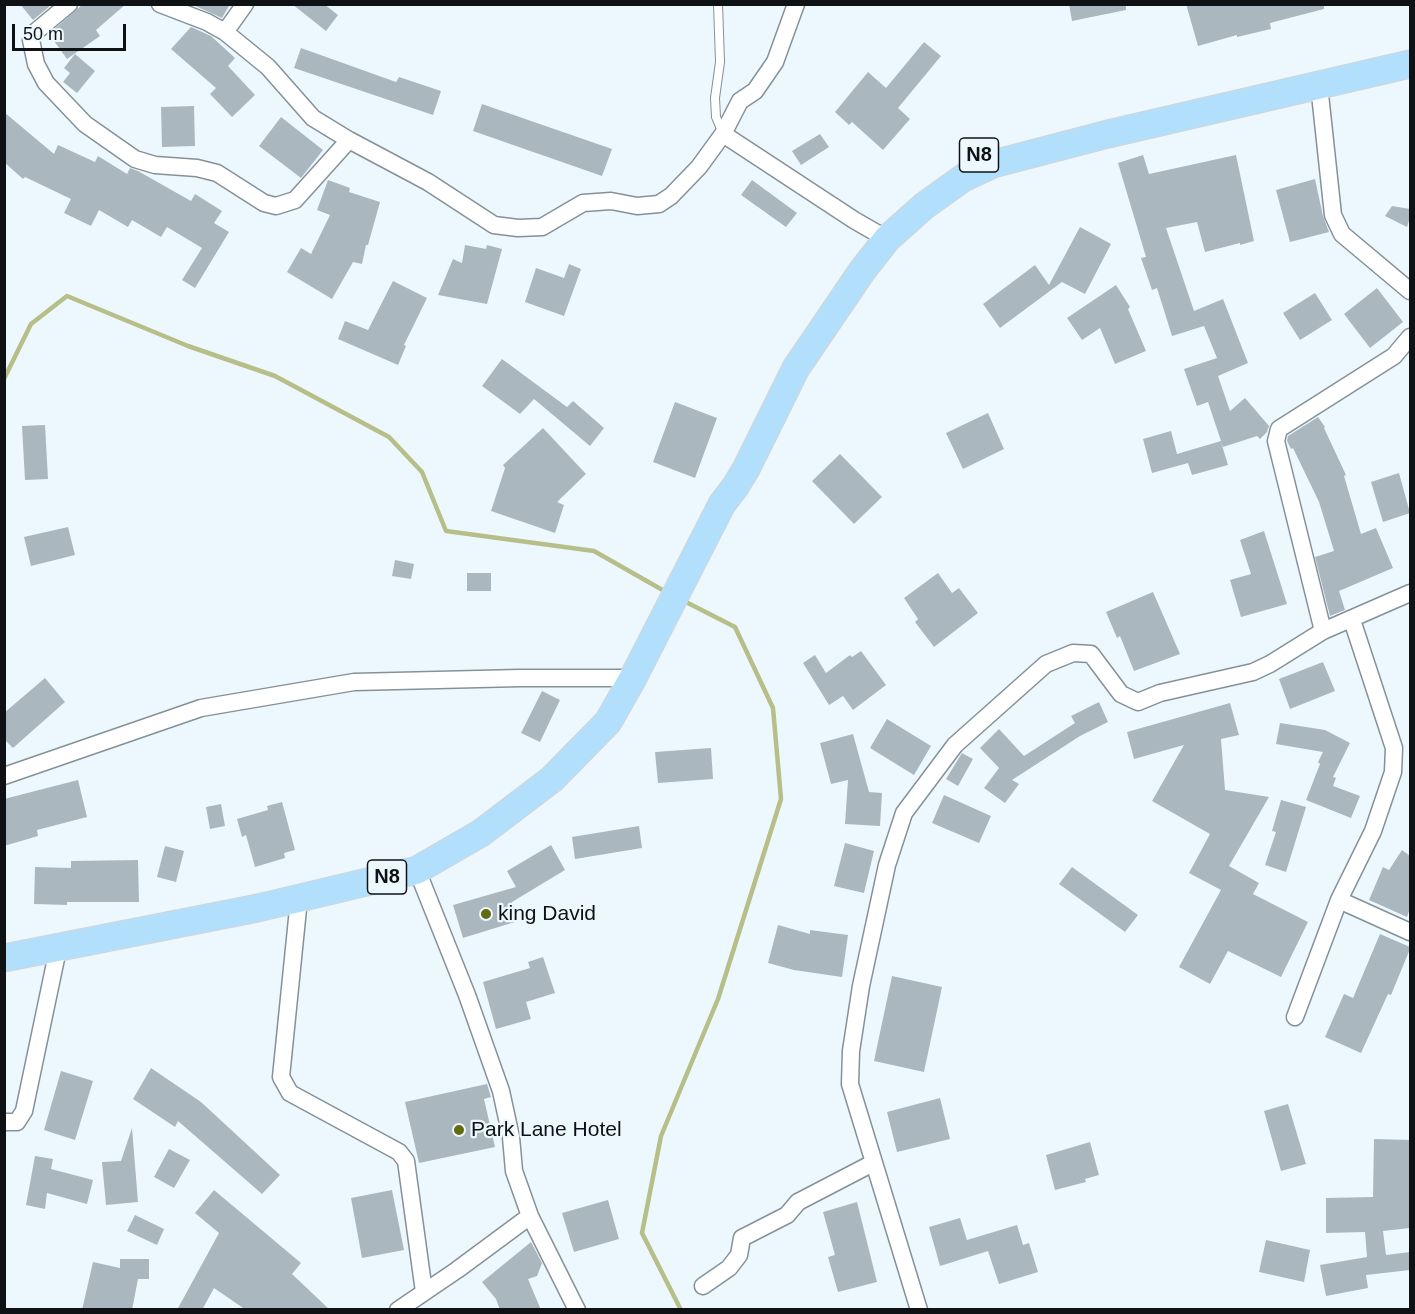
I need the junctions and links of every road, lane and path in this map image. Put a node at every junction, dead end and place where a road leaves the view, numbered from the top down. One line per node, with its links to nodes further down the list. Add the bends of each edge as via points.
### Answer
1 (69, 4): 12 (street, via 34,33 31,40 36,64 46,83 85,124 135,159 217,173 264,203 276,206 295,200)
2 (160, 4): 6 (street)
3 (245, 4): 6 (street)
4 (718, 4): 11 (lane, via 720,62 715,98 716,117)
5 (796, 4): 11 (street, via 775,62 755,91 740,101)
6 (225, 32): 12 (street, via 268,67 313,118)
7 (1410, 50): 10 (highway, N8)
8 (1410, 64): 9 (highway, N8)
9 (1318, 85): 10 (highway, N8); 14 (street, via 1333,215 1342,234)
10 (1191, 107): 13 (highway, N8, via 993,164 963,178)
11 (723, 134): 12 (street, via 672,196 659,204 583,203 542,227 518,228 494,225 428,182); 13 (street)
12 (349, 140)
13 (881, 236): 19 (highway, N8, via 862,272 796,368)
14 (1410, 291)
15 (1410, 337): 18 (street, via 1394,356 1279,429 1277,435 1279,462)
16 (1410, 593): 17 (street)
17 (1352, 620): 18 (street); 23 (street, via 1394,748 1394,772 1373,831)
18 (1323, 631): 29 (street, via 1253,672 1160,693 1138,702 1121,694 1090,654 1073,653 1046,664 955,745 904,813 887,865 861,986 850,1084)
19 (633, 678): 20 (street, via 354,682 201,708); 21 (highway, N8, via 608,722 552,779 481,833)
20 (4, 776)
21 (417, 870): 22 (highway, N8); 30 (street, via 501,1091 514,1172)
22 (299, 899): 25 (highway, N8); 32 (street, via 281,1077 291,1093 399,1152 406,1161)
23 (1339, 900): 24 (street); 27 (street)
24 (1410, 932)
25 (58, 949): 26 (highway, N8); 28 (street, via 24,1111 17,1122)
26 (4, 958)
27 (1294, 1017)
28 (4, 1122)
29 (873, 1163): 31 (street, via 798,1202 787,1215 742,1238 740,1255); 35 (street)
30 (530, 1216): 32 (street); 34 (street)
31 (703, 1286)
32 (416, 1300): 33 (street)
33 (398, 1310)
34 (577, 1310)
35 (918, 1310)

